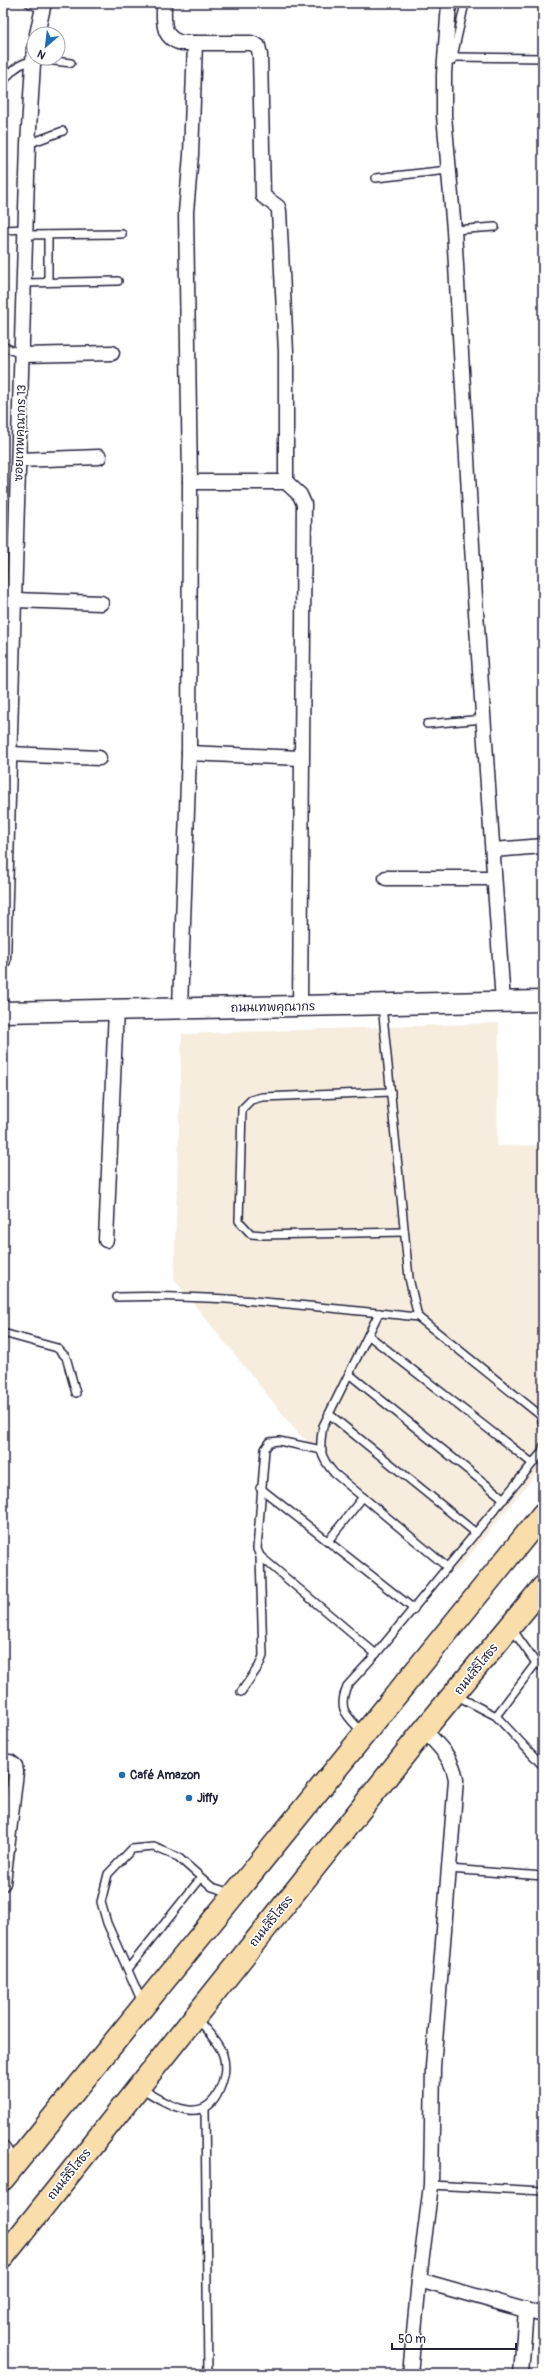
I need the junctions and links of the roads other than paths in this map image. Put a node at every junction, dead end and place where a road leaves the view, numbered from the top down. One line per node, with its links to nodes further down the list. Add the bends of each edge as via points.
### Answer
1 (164, 3): 6 (street, via 163,25 166,33 175,42)
2 (449, 3): 13 (street)
3 (465, 3): 7 (lane)
4 (38, 5): 5 (street)
5 (37, 26)
6 (195, 43): 33 (street, via 186,212); 34 (street, via 251,43 258,46 260,55 263,196 278,207 279,211 286,352)
7 (454, 57): 8 (lane); 13 (lane)
8 (543, 58)
9 (26, 60): 14 (lane)
10 (66, 62): 11 (lane)
11 (71, 63)
12 (33, 66): 16 (street, ซอยเทพคุณากร 13)
13 (444, 74): 17 (street)
14 (3, 83)
15 (63, 131): 16 (lane)
16 (28, 144): 22 (street, ซอยเทพคุณากร 13)
17 (448, 170): 18 (lane); 21 (street)
18 (376, 178)
19 (495, 227): 21 (lane)
20 (3, 230): 22 (lane)
21 (454, 230): 38 (street)
22 (26, 232): 24 (lane); 27 (street, ซอยเทพคุณากร 13)
23 (122, 234): 24 (lane)
24 (48, 235): 25 (lane)
25 (48, 281): 26 (lane); 27 (lane)
26 (118, 281)
27 (25, 283): 30 (street, ซอยเทพคุณากร 13)
28 (3, 346): 30 (lane)
29 (112, 353): 30 (street)
30 (22, 355): 32 (street, ซอยเทพคุณากร 13)
31 (99, 457): 32 (street)
32 (19, 460): 35 (street, ซอยเทพคุณากร 13)
33 (190, 482): 34 (street); 41 (street)
34 (286, 482): 44 (street, via 300,495 304,504)
35 (14, 600): 36 (street); 37 (street, ซอยเทพคุณากร 13)
36 (101, 603)
37 (8, 628): 40 (street, ซอยเทพคุณากร 13)
38 (484, 719): 39 (lane); 46 (street)
39 (427, 724)
40 (7, 729): 42 (street, ซอยเทพคุณากร 13)
41 (189, 753): 44 (street); 54 (street)
42 (10, 754): 43 (street); 49 (street, ซอยเทพคุณากร 13)
43 (99, 758)
44 (301, 758): 53 (street)
45 (543, 846): 46 (street)
46 (493, 850): 48 (street)
47 (386, 878): 48 (street)
48 (494, 878): 51 (street)
49 (3, 961)
50 (543, 1001): 51 (main road, ถนนเทพคุณากร)
51 (503, 1002): 52 (main road, ถนนเทพคุณากร)
52 (382, 1004): 53 (main road, ถนนเทพคุณากร); 57 (lane)
53 (300, 1007): 54 (main road, ถนนเทพคุณากร)
54 (180, 1008): 55 (main road, ถนนเทพคุณากร)
55 (116, 1010): 56 (main road, ถนนเทพคุณากร); 59 (street)
56 (3, 1012)
57 (390, 1092): 58 (lane); 58 (lane, via 262,1096 251,1100 242,1109 239,1221 251,1234 263,1235)
58 (404, 1232): 62 (lane, via 409,1278)
59 (106, 1240)
60 (117, 1298): 61 (lane, via 166,1296 237,1300)
61 (379, 1313): 62 (lane); 64 (lane)
62 (418, 1317): 68 (lane, via 540,1415)
63 (3, 1333): 66 (lane, via 57,1348 66,1357)
64 (368, 1335): 65 (lane); 71 (lane)
65 (349, 1374): 67 (lane); 74 (lane)
66 (76, 1393)
67 (329, 1414): 70 (lane, via 320,1439); 76 (lane)
68 (543, 1424)
69 (543, 1448): 71 (lane)
70 (322, 1450): 72 (lane, via 279,1441 270,1442 264,1455); 73 (lane, via 323,1460)
71 (532, 1464): 74 (lane)
72 (260, 1488): 77 (lane); 78 (lane, via 256,1538)
73 (363, 1497): 77 (lane); 79 (lane)
74 (504, 1499): 76 (lane)
75 (543, 1514): 90 (highway)
76 (476, 1533): 79 (lane)
77 (328, 1541): 81 (lane)
78 (260, 1556): 83 (lane); 86 (lane, via 264,1656)
79 (447, 1567): 81 (lane)
80 (543, 1587): 82 (highway, ถนนสิริโสธร)
81 (414, 1609): 83 (lane)
82 (511, 1627): 84 (lane); 87 (highway, ถนนสิริโสธร)
83 (376, 1654): 90 (lane, via 347,1686 341,1700 343,1711)
84 (536, 1663): 85 (lane); 88 (lane)
85 (543, 1667)
86 (241, 1692)
87 (455, 1695): 88 (lane); 89 (highway, ถนนสิริโสธร)
88 (496, 1716): 92 (lane)
89 (424, 1730): 93 (street, via 454,1766 456,1780); 100 (highway, ถนนสิริโสธร)
90 (364, 1734): 97 (highway)
91 (3, 1762): 96 (street, via 10,1762 15,1766 16,1772)
92 (543, 1765)
93 (449, 1869): 94 (lane); 104 (street, via 433,2067)
94 (543, 1876)
95 (202, 1878): 97 (lane, via 212,1887); 98 (lane); 98 (lane, via 178,1858 154,1847 132,1849 108,1874 101,1902)
96 (3, 1883)
97 (234, 1894): 99 (highway)
98 (128, 1969): 99 (lane)
99 (144, 2005): 103 (highway)
100 (195, 2016): 101 (highway, ถนนสิริโสธร); 102 (lane, via 215,2041 226,2068 214,2102)
101 (139, 2086): 102 (lane, via 172,2105 189,2111); 106 (highway, ถนนสิริโสธร)
102 (205, 2108): 110 (lane)
103 (7, 2164)
104 (431, 2185): 105 (lane); 107 (street)
105 (543, 2191)
106 (3, 2257)
107 (419, 2280): 108 (street); 111 (street)
108 (526, 2310): 109 (street); 112 (street)
109 (543, 2315)
110 (208, 2374)
111 (410, 2374)
112 (521, 2374)

